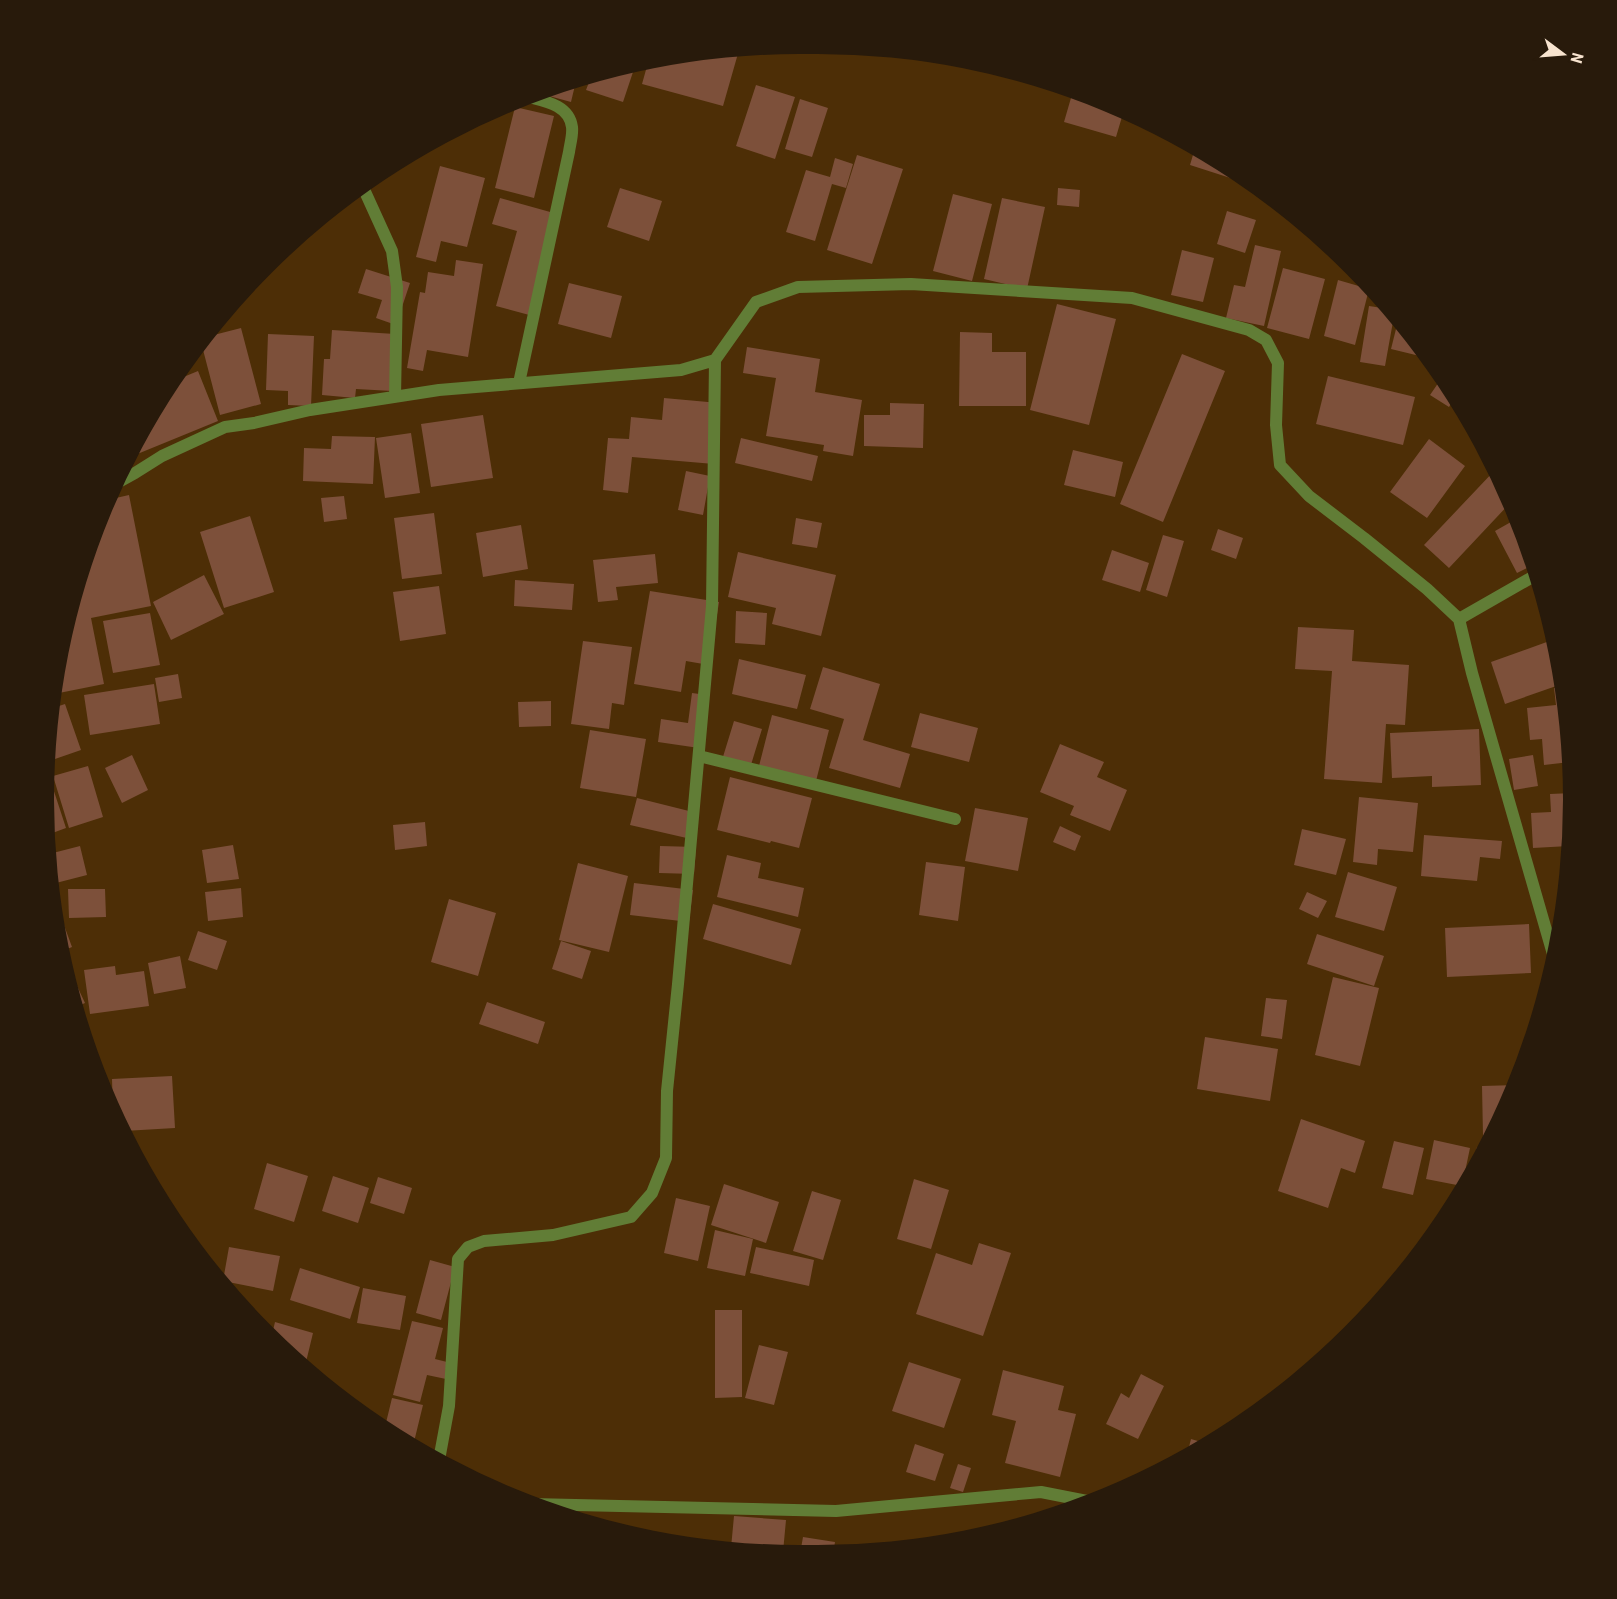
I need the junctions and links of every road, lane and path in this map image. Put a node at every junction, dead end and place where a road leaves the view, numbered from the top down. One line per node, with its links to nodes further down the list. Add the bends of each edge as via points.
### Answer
1 (542, 101): 4 (street, via 567,113 572,127)
2 (366, 194): 5 (street, via 392,251 397,287)
3 (715, 360): 4 (street, via 681,370); 8 (street, via 756,302 798,287 911,284 1132,298 1249,330 1266,340 1278,363 1276,425 1280,465 1309,496); 9 (street, via 712,606)
4 (519, 383): 5 (street)
5 (395, 397): 6 (street, via 225,427 162,456)
6 (128, 477)
7 (1529, 579): 8 (street)
8 (1459, 619): 11 (street)
9 (699, 756): 10 (street); 12 (street, via 667,1091 666,1158 652,1193 630,1217 553,1235 484,1241 468,1247 458,1260 449,1407)
10 (954, 819)
11 (1549, 943)
12 (440, 1452)
13 (1074, 1499): 14 (street, via 1041,1492 836,1511)
14 (559, 1505)

